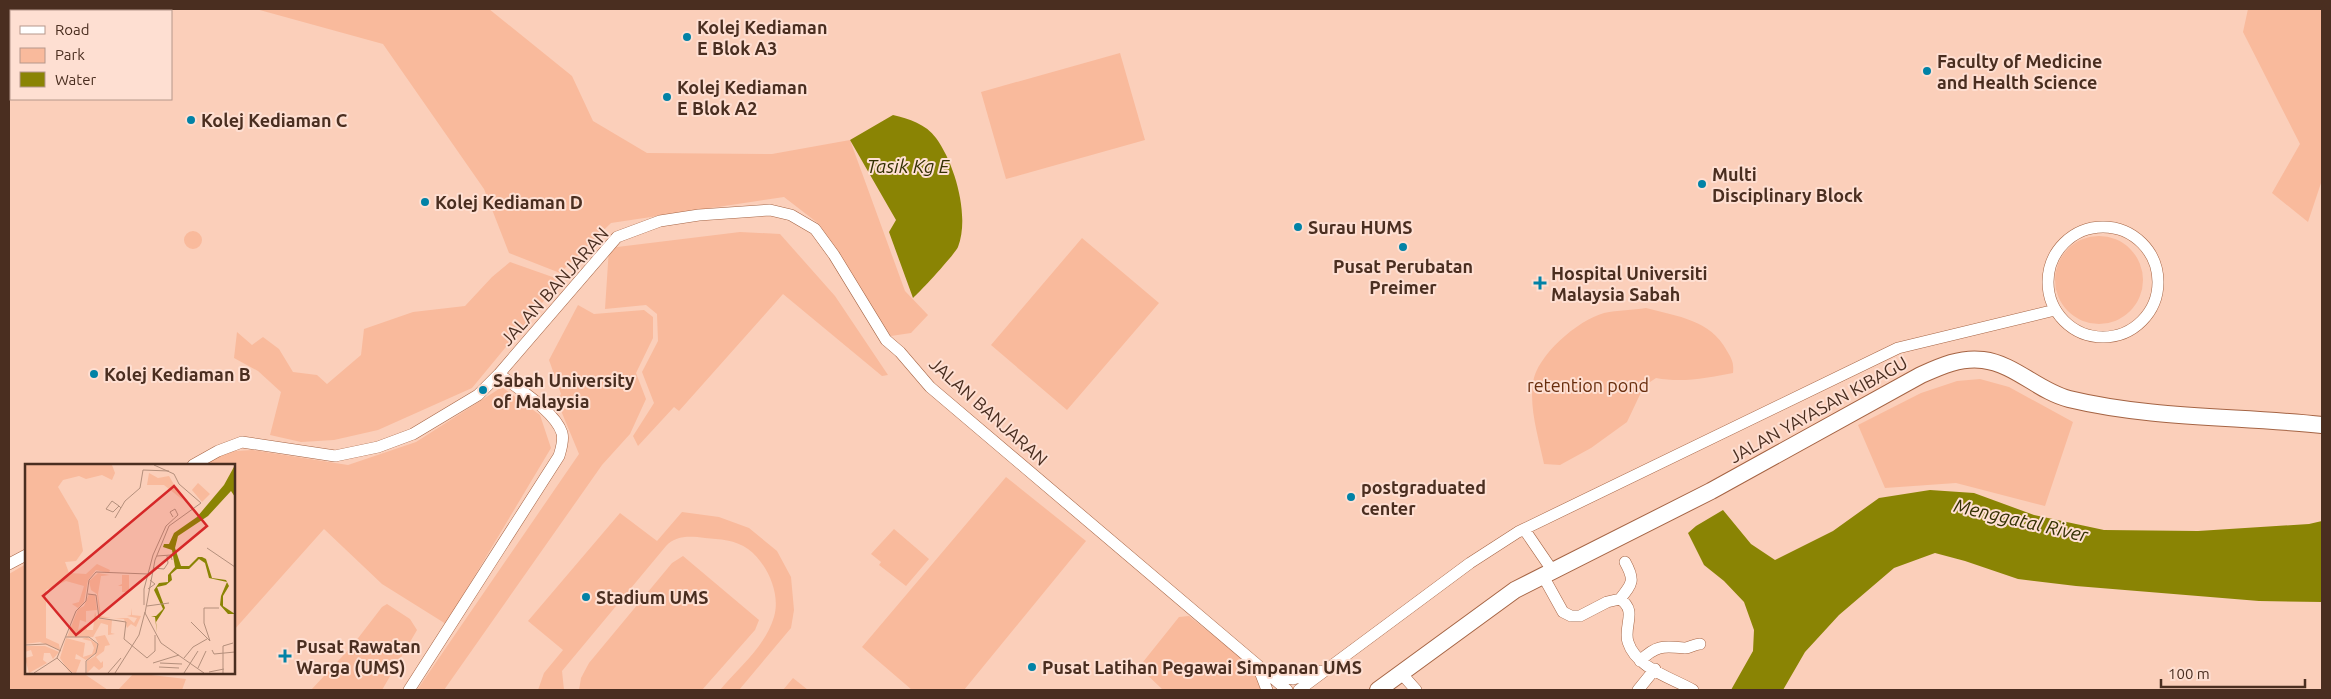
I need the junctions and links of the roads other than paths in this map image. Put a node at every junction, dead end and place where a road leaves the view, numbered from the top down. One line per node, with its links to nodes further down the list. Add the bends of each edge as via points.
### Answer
1 (2055, 310): 1 (street, via 2048,274 2060,247 2073,236 2089,229 2118,229 2140,241 2149,251 2155,263 2158,290 2148,315 2138,325 2114,337 2094,336 2075,330); 5 (street, via 1898,348)
2 (500, 374): 4 (street, JALAN BANJARAN, via 478,395 444,418 378,447 335,456 242,442); 13 (street, JALAN BANJARAN, via 617,237 660,221 699,215 770,210 791,215 815,229 886,340 930,387); 17 (street, via 553,417 562,433 559,456)
3 (2322, 425): 9 (street, JALAN YAYASAN KIBAGU, via 2129,410 2059,395 1991,361 1960,360 1921,375 1711,491)
4 (196, 464)
5 (1524, 529): 9 (street); 15 (street, via 1470,563)
6 (25, 556): 8 (street)
7 (1625, 562): 10 (street, via 1632,582)
8 (9, 564)
9 (1547, 573): 10 (street, via 1563,612 1571,616 1580,616); 16 (street, JALAN YAYASAN KIBAGU, via 1490,607)
10 (1620, 599): 12 (street, via 1627,603 1629,611 1628,642)
11 (1700, 644): 12 (street, via 1651,650)
12 (1640, 661): 14 (street)
13 (1257, 665): 15 (street, via 1293,679); 18 (street); 19 (street, JALAN BANJARAN)
14 (1655, 669): 23 (street); 24 (street)
15 (1326, 670): 20 (street)
16 (1401, 673): 21 (street, JALAN YAYASAN KIBAGU); 22 (street)
17 (410, 690)
18 (1267, 690)
19 (1286, 690)
20 (1299, 690)
21 (1378, 690)
22 (1416, 690)
23 (1638, 690)
24 (1693, 690)

